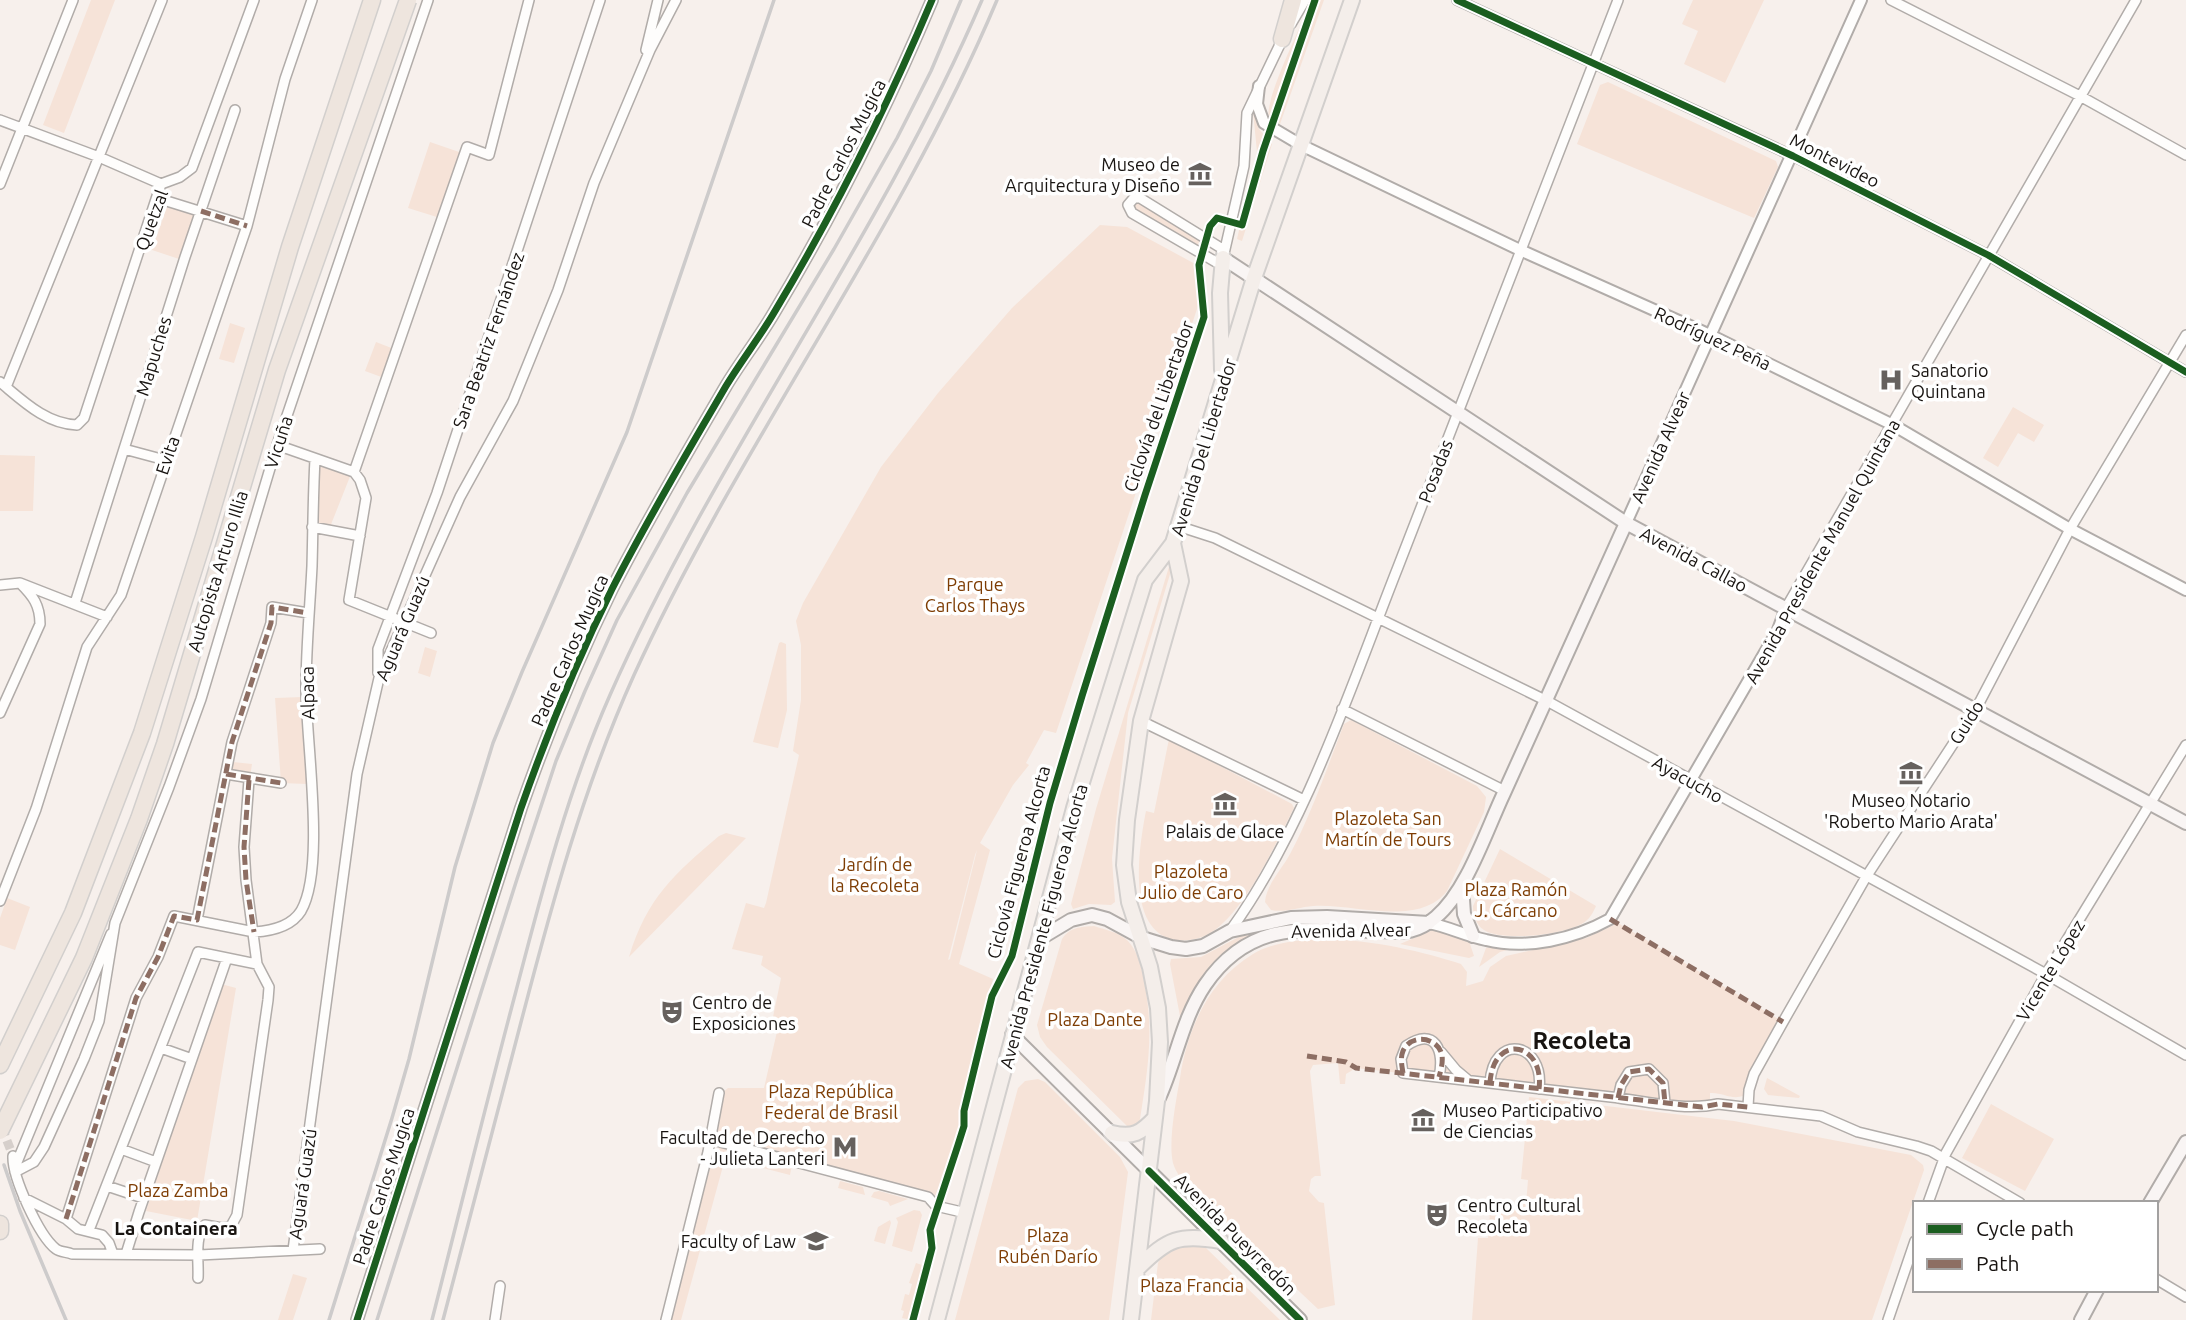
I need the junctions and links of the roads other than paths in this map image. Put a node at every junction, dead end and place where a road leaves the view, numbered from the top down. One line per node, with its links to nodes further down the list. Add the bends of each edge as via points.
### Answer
1 (73, 0): 28 (street)
2 (162, 0): 32 (street)
3 (254, 0): 34 (street, Quetzal, via 192,169)
4 (312, 0): 37 (street, Evita, via 285,79)
5 (372, 0): 107 (highway, Autopista Arturo Illia, via 290,247 142,733 73,913)
6 (408, 0): 118 (highway, Autopista Arturo Illia, bridge, via 277,370 139,819 84,958)
7 (428, 0): 51 (street, Vicuña)
8 (529, 0): 55 (street, via 489,155 467,147)
9 (600, 0): 68 (street, Sara Beatriz Fernández, via 437,493)
10 (658, 0): 23 (street)
11 (676, 0): 23 (street)
12 (932, 0): 152 (street, Padre Carlos Mugica, via 866,148 774,313 667,488 590,636 521,808)
13 (1293, 0): 21 (highway)
14 (1306, 0): 21 (street)
15 (1352, 0): 29 (main road, Avenida Del Libertador)
16 (1457, 0): 22 (street, Montevideo)
17 (1618, 0): 22 (street, Posadas)
18 (1861, 0): 31 (street, Avenida Alvear)
19 (1891, 0): 25 (street)
20 (2136, 0): 25 (street, Avenida Presidente Manuel Quintana)
21 (1282, 39): 24 (street)
22 (1593, 65): 31 (street, Montevideo); 38 (street, Posadas)
23 (637, 85): 71 (street, Aguará Guazú, via 594,183 558,290 513,401 460,497)
24 (1259, 86): 29 (street, Rodríguez Peña, via 1257,104 1264,122); 40 (street, via 1246,118 1244,166)
25 (2080, 96): 30 (street); 39 (street, Avenida Presidente Manuel Quintana)
26 (235, 110): 36 (street, Mapuches)
27 (0, 120): 28 (street)
28 (22, 128): 32 (street); 33 (street)
29 (1301, 145): 38 (street, Rodríguez Peña); 41 (main road, Avenida Del Libertador)
30 (2186, 155)
31 (1793, 156): 39 (street, Montevideo); 42 (street, Avenida Alvear)
32 (99, 157): 34 (street); 48 (street)
33 (0, 184)
34 (161, 184): 35 (street, Quetzal)
35 (157, 198): 36 (street); 48 (street, Quetzal, via 85,418 77,425 65,425 35,411)
36 (201, 211): 37 (street); 52 (street, Mapuches)
37 (247, 226): 54 (street, Evita)
38 (1520, 250): 42 (street, Rodríguez Peña); 49 (street, Posadas)
39 (1988, 255): 45 (street, Montevideo); 50 (street, Avenida Presidente Manuel Quintana)
40 (1223, 258): 40 (street, Avenida Callao, via 1221,247 1140,198 1130,201 1132,213 1216,262); 41 (main road, Avenida Callao); 47 (main road)
41 (1254, 278): 47 (main road, Avenida Del Libertador); 49 (main road, Avenida Callao)
42 (1710, 335): 50 (street, Rodríguez Peña); 56 (street, Avenida Alvear)
43 (2186, 335): 44 (street, Guido)
44 (2182, 345): 45 (street, Guido)
45 (2169, 362): 46 (street, Montevideo); 59 (street, Guido)
46 (2186, 372)
47 (1222, 382): 57 (main road, Avenida Del Libertador)
48 (3, 385)
49 (1458, 412): 56 (main road, Avenida Callao); 69 (street, Posadas)
50 (1893, 425): 59 (street, Rodríguez Peña); 66 (street, Avenida Presidente Manuel Quintana)
51 (277, 444): 53 (street); 92 (street, Vicuña, via 201,699)
52 (124, 449): 54 (street); 65 (street, Mapuches)
53 (315, 459): 55 (street); 58 (street, Alpaca)
54 (165, 460): 70 (street, Evita, via 121,595)
55 (354, 472): 60 (street, via 366,498)
56 (1626, 523): 66 (main road, Avenida Callao); 74 (main road, Avenida Alvear)
57 (1178, 526): 61 (main road, Avenida Del Libertador); 69 (street, Ayacucho, via 1215,538)
58 (312, 527): 60 (street); 67 (street, Alpaca)
59 (2070, 529): 64 (street, Rodríguez Peña); 76 (street, Guido)
60 (360, 536): 68 (street, via 349,600)
61 (1173, 543): 78 (main road, Avenida Del Libertador, via 1181,581); 97 (main road, Avenida Presidente Figueroa Alcorta, via 1145,580 1074,807)
62 (19, 583): 63 (street); 65 (street); 77 (street, via 35,598 40,624)
63 (0, 585)
64 (2186, 590)
65 (75, 603): 70 (street)
66 (1787, 608): 76 (main road, Avenida Callao); 82 (street, Avenida Presidente Manuel Quintana, via 1779,630)
67 (308, 613): 80 (street, via 272,607); 95 (street, Alpaca, via 306,692 313,852 307,895 291,922)
68 (390, 616): 71 (street); 73 (street, Sara Beatriz Fernández, via 377,649)
69 (1378, 616): 74 (street, Ayacucho); 75 (street, Posadas)
70 (107, 617): 90 (street, Evita, via 87,647 36,809)
71 (404, 622): 72 (street); 73 (street, Aguará Guazú)
72 (431, 633)
73 (379, 678): 142 (street, Aguará Guazú, via 357,774)
74 (1547, 701): 82 (street, Ayacucho); 84 (main road, Avenida Alvear)
75 (1342, 709): 84 (street); 85 (street, Posadas)
76 (1976, 709): 86 (main road, Avenida Callao); 88 (street, Guido)
77 (0, 713)
78 (1141, 721): 85 (street); 98 (main road, Avenida Del Libertador, via 1124,865 1129,902)
79 (2186, 745): 86 (street, Vicente López)
80 (226, 774): 81 (street); 91 (street)
81 (249, 780): 83 (street); 95 (street, via 244,847)
82 (1691, 780): 88 (street, Ayacucho); 96 (street, Avenida Presidente Manuel Quintana, via 1611,919 1579,934 1537,943)
83 (281, 783)
84 (1505, 790): 89 (main road, Avenida Alvear)
85 (1304, 800): 94 (street, Posadas)
86 (2151, 804): 87 (main road, Avenida Callao); 101 (street, Vicente López)
87 (2186, 823)
88 (1867, 877): 101 (street, Ayacucho); 116 (street, Guido, via 1755,1074)
89 (1462, 885): 93 (main road, Avenida Alvear); 96 (main road, via 1464,914)
90 (0, 901)
91 (197, 920): 95 (street); 135 (street, via 174,916 136,998)
92 (115, 923): 126 (street, Vicuña); 126 (street, Vicuña, via 99,1021 84,1059 44,1147 33,1162)
93 (1429, 923): 94 (main road, Avenida Alvear, via 1306,917); 96 (street); 114 (main road, Avenida Alvear, via 1406,932 1291,930 1237,952 1199,996)
94 (1230, 931): 98 (main road, Avenida Alvear, via 1190,949)
95 (254, 932): 100 (street)
96 (1473, 936)
97 (1041, 938): 98 (main road, Avenida Alvear, via 1071,920 1093,915); 102 (main road, Avenida Presidente Figueroa Alcorta)
98 (1142, 938): 114 (main road, Avenida Del Libertador, via 1158,1008)
99 (227, 958): 100 (street); 103 (street, via 198,952); 106 (street)
100 (257, 964): 145 (street, via 269,987 268,1000 237,1215 231,1226 201,1229)
101 (2046, 974): 105 (street, Ayacucho); 124 (street, Vicente López)
102 (1012, 1035): 119 (main road, Avenida Pueyrredón); 134 (main road, Avenida Presidente Figueroa Alcorta)
103 (161, 1048): 106 (street); 122 (street)
104 (1440, 1051): 108 (street); 108 (street, via 1424,1039 1413,1041 1402,1052 1403,1073); 109 (street)
105 (2186, 1055)
106 (192, 1059): 125 (street)
107 (0, 1065)
108 (1439, 1077): 109 (street)
109 (1470, 1081): 110 (street)
110 (1490, 1083): 111 (street); 111 (street, via 1495,1059 1516,1048 1536,1062)
111 (1539, 1089): 113 (street)
112 (719, 1093): 120 (street)
113 (1618, 1098): 115 (street); 115 (street, via 1629,1072 1649,1069 1663,1083)
114 (1157, 1101): 117 (main road, Avenida Del Libertador)
115 (1665, 1103): 116 (street)
116 (1748, 1107): 124 (street, via 1821,1116 1858,1132 1931,1151)
117 (1155, 1118): 119 (main road, via 1133,1136); 127 (main road, Avenida Del Libertador)
118 (0, 1131)
119 (1112, 1133): 127 (main road, Avenida Pueyrredón)
120 (709, 1139): 134 (street, via 928,1197 936,1206); 154 (street)
121 (2186, 1142): 133 (main road)
122 (121, 1149): 125 (street); 128 (street)
123 (13, 1156): 126 (street)
124 (1943, 1159): 131 (street, Vicente López); 132 (street)
125 (156, 1162): 130 (street)
126 (15, 1171): 129 (street)
127 (1149, 1171): 139 (main road, Avenida Pueyrredón); 146 (main road, Avenida Del Libertador)
128 (107, 1186): 130 (street); 137 (street)
129 (22, 1197): 135 (street); 143 (street, via 57,1250)
130 (143, 1198): 144 (street)
131 (1929, 1201)
132 (2016, 1201)
133 (2151, 1201)
134 (966, 1213): 155 (main road, Avenida Presidente Figueroa Alcorta)
135 (66, 1219): 137 (street, via 78,1229)
136 (0, 1224): 138 (highway)
137 (89, 1230): 143 (street, via 102,1235)
138 (0, 1231)
139 (1221, 1241): 146 (main road, via 1187,1236); 157 (main road, Avenida Pueyrredón)
140 (1913, 1247): 158 (street)
141 (320, 1249): 142 (street)
142 (293, 1250): 145 (street)
143 (113, 1254): 144 (street)
144 (126, 1254): 145 (street)
145 (199, 1255): 147 (street)
146 (1138, 1268): 156 (main road, Avenida Del Libertador)
147 (198, 1278)
148 (2158, 1280): 151 (street)
149 (500, 1286): 153 (street)
150 (2096, 1292): 159 (main road)
151 (2186, 1297)
152 (357, 1320)
153 (495, 1320)
154 (666, 1320)
155 (937, 1320)
156 (1131, 1320)
157 (1300, 1320)
158 (1888, 1320)
159 (2081, 1320)

